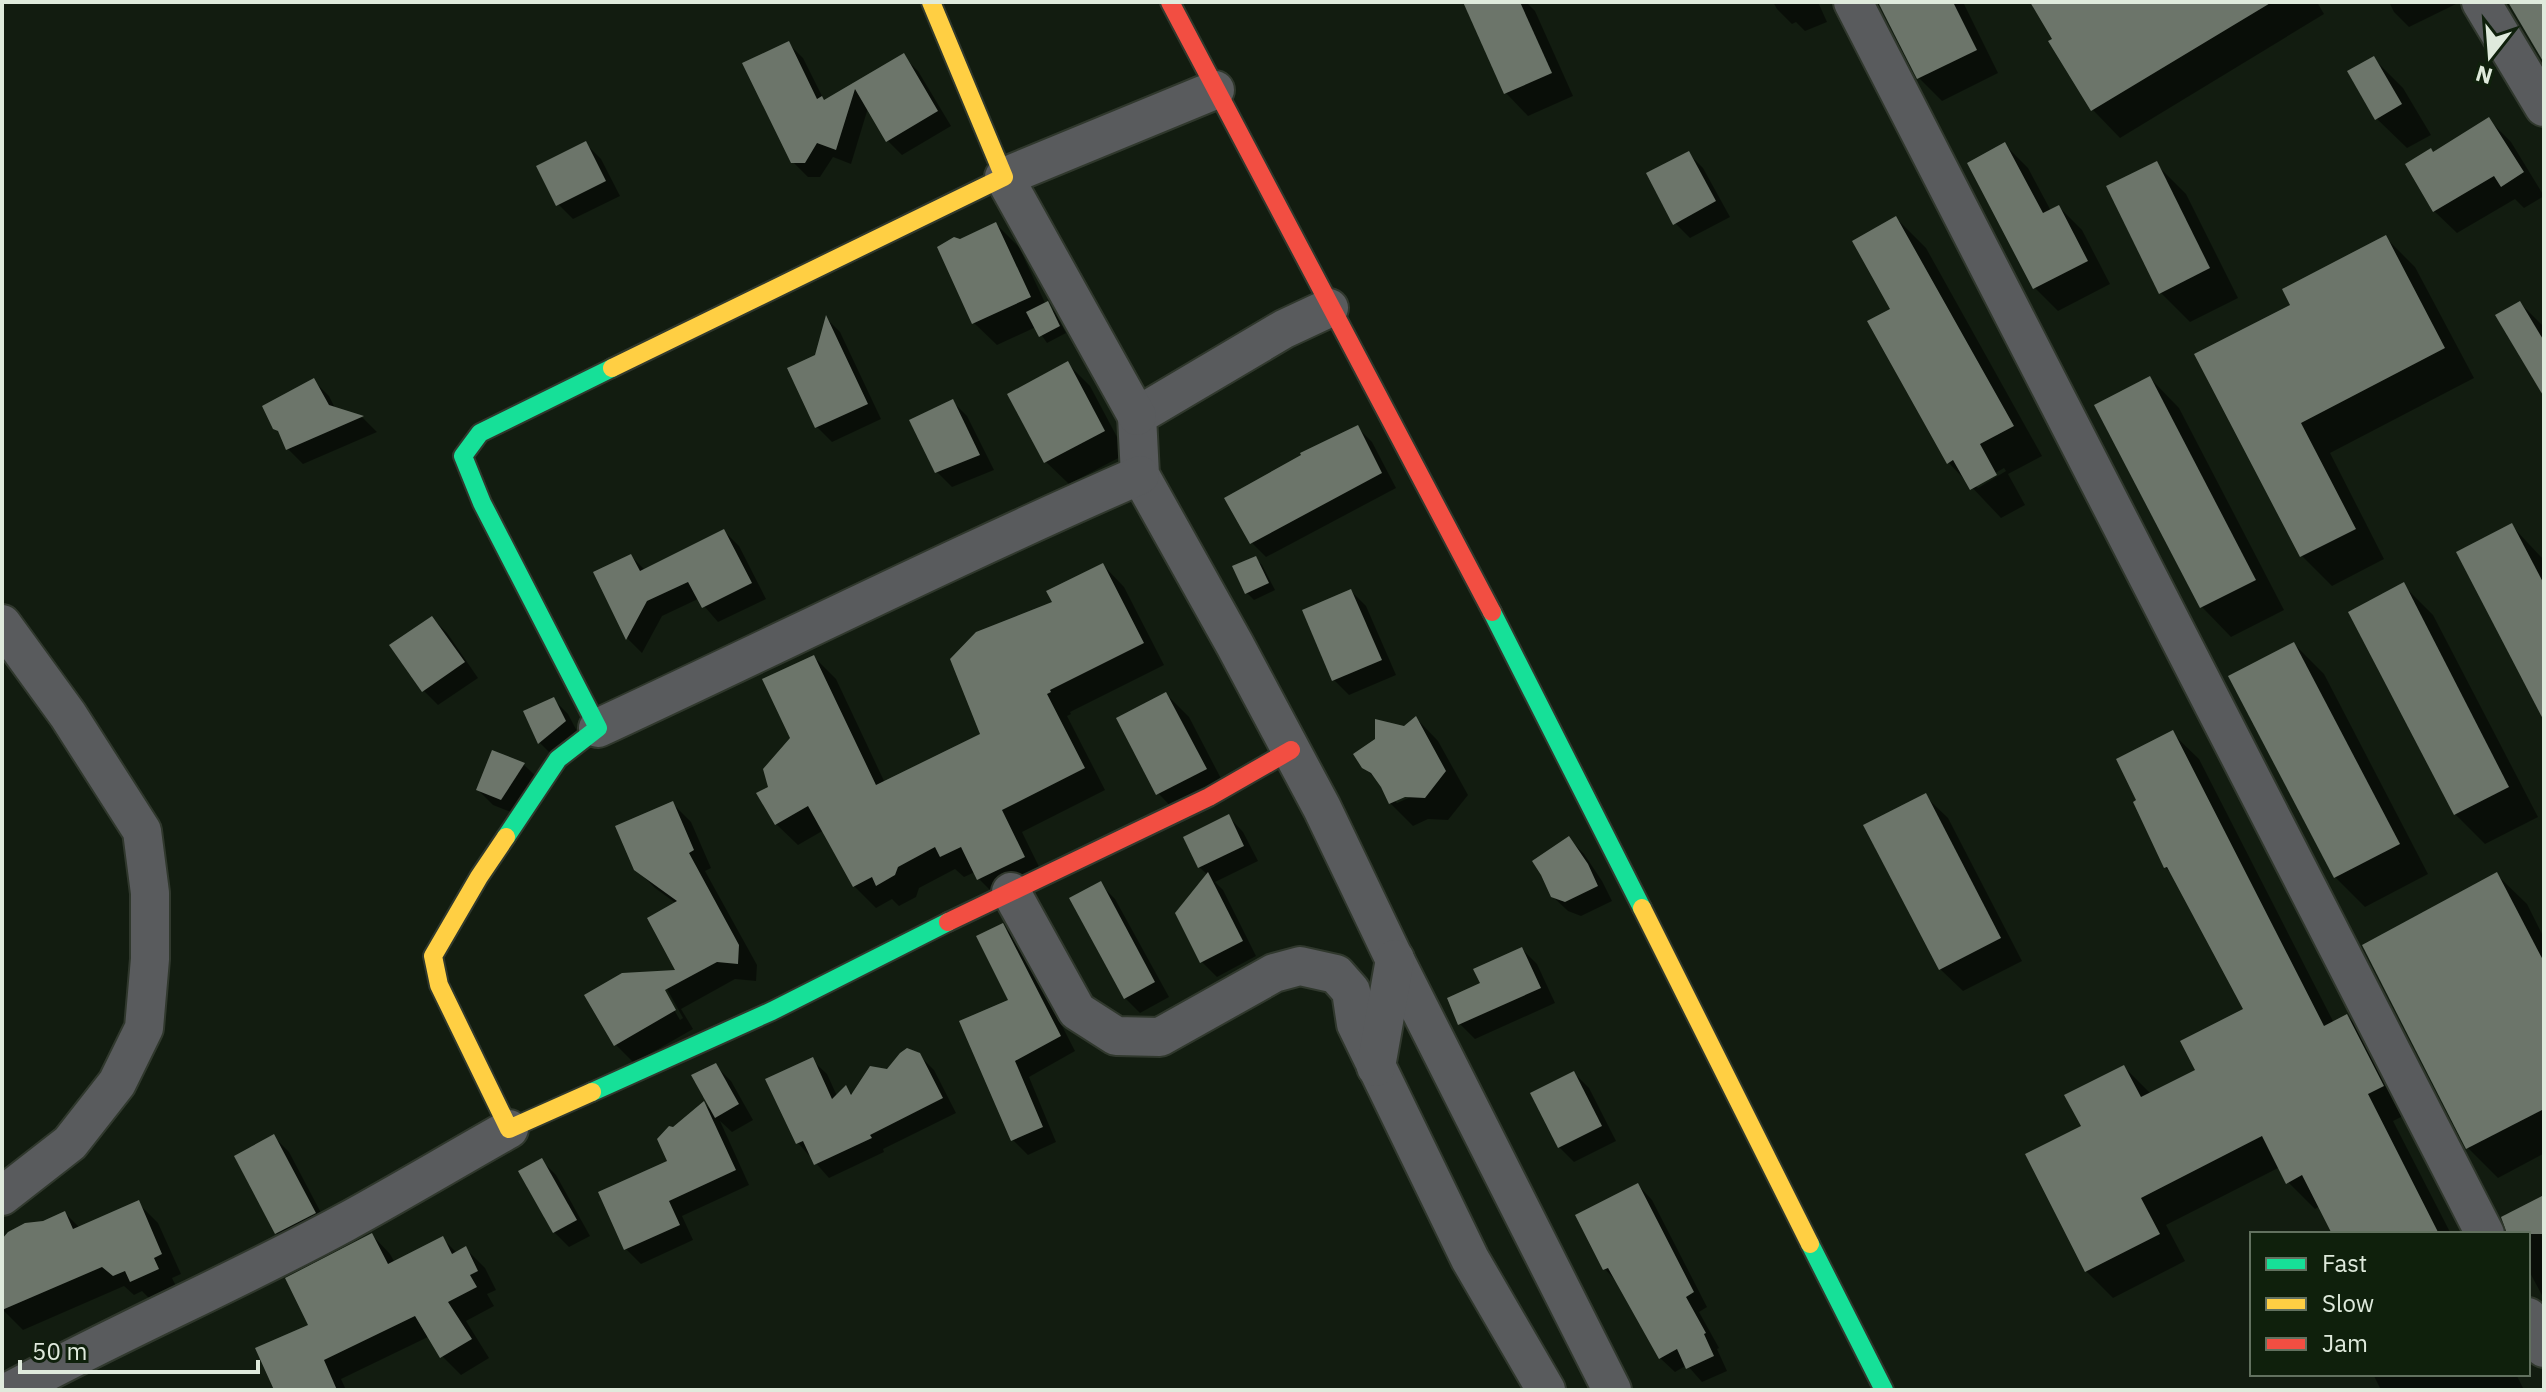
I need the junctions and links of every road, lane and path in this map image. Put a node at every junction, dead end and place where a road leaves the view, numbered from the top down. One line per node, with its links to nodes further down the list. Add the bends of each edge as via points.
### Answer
1 (931, 2): 7 (street)
2 (1170, 2): 5 (street)
3 (1853, 2): 19 (street)
4 (2481, 2): 6 (street)
5 (1215, 90): 7 (street); 8 (street)
6 (2544, 107)
7 (1004, 177): 9 (street); 12 (street, via 480,433 463,456)
8 (1329, 308): 9 (street); 26 (street, via 1521,668)
9 (1137, 416): 10 (street)
10 (1140, 475): 12 (street); 13 (street)
11 (2, 624): 18 (street, via 142,831 150,893 150,959 144,1028 117,1083 70,1143)
12 (598, 728): 17 (street, via 558,759 433,956 439,985)
13 (1291, 750): 14 (street, via 1209,797); 15 (street)
14 (1011, 892): 16 (street, via 1077,1011 1116,1036 1160,1037 1274,973 1300,966 1336,974 1351,991 1356,1024); 17 (street, via 772,1011)
15 (1395, 959): 16 (street); 23 (street)
16 (1376, 1067): 21 (street, via 1470,1259)
17 (509, 1129): 24 (street, via 343,1223)
18 (2, 1196)
19 (2484, 1232)
20 (2530, 1321): 22 (street)
21 (1518, 1340): 23 (street); 25 (street)
22 (2544, 1348)
23 (1612, 1389)
24 (12, 1390)
25 (1546, 1390)
26 (1884, 1390)

